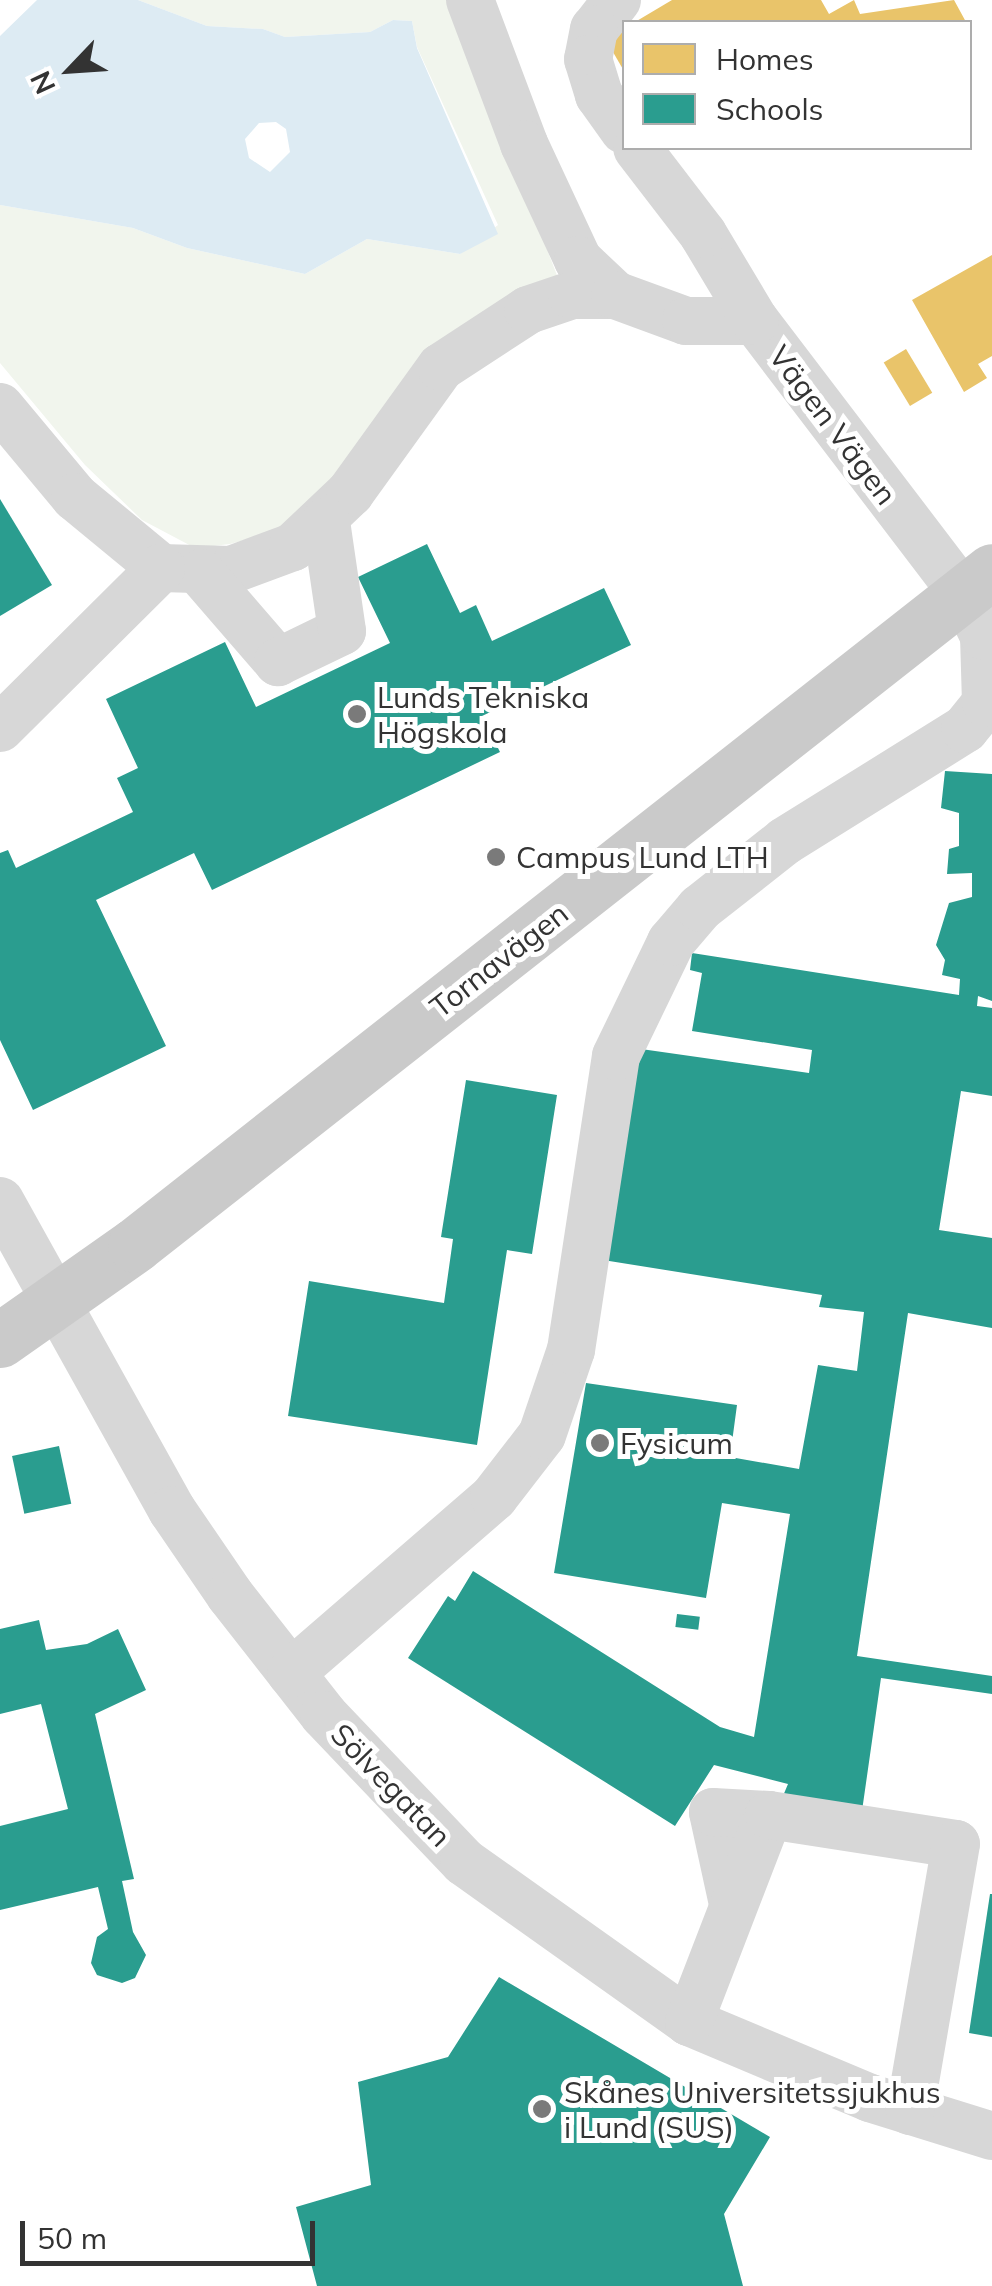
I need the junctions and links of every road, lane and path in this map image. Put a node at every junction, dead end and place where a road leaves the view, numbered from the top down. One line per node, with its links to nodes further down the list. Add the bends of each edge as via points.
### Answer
1 (470, 0): 5 (street, Vägen Vägen, via 524,144)
2 (617, 0): 3 (street, via 594,29 588,59 599,94)
3 (622, 127)
4 (639, 150): 6 (street, via 703,234)
5 (594, 295): 6 (street, Vägen Vägen, via 686,321); 8 (street, via 528,310 442,368)
6 (755, 321): 10 (street, Vägen Vägen)
7 (0, 408): 9 (street, via 74,497)
8 (326, 521): 9 (street, via 256,564); 9 (street, via 342,632 278,662)
9 (181, 571): 11 (street)
10 (978, 583): 13 (main road, Tornavägen); 15 (street, Vägen Vägen, via 988,654 986,703 965,730 785,841 700,908 671,942 616,1056 571,1350 542,1435 494,1496)
11 (0, 728)
12 (0, 1200): 13 (street, Sölvegatan)
13 (57, 1300): 14 (main road, Tornavägen); 15 (street, Sölvegatan, via 172,1510)
14 (0, 1340)
15 (291, 1674): 16 (street, Sölvegatan, via 397,1797 464,1862)
16 (690, 2022): 17 (street, Sölvegatan); 17 (street, via 733,1904 713,1812 956,1844)
17 (910, 2111): 18 (street, Sölvegatan)
18 (992, 2136)

